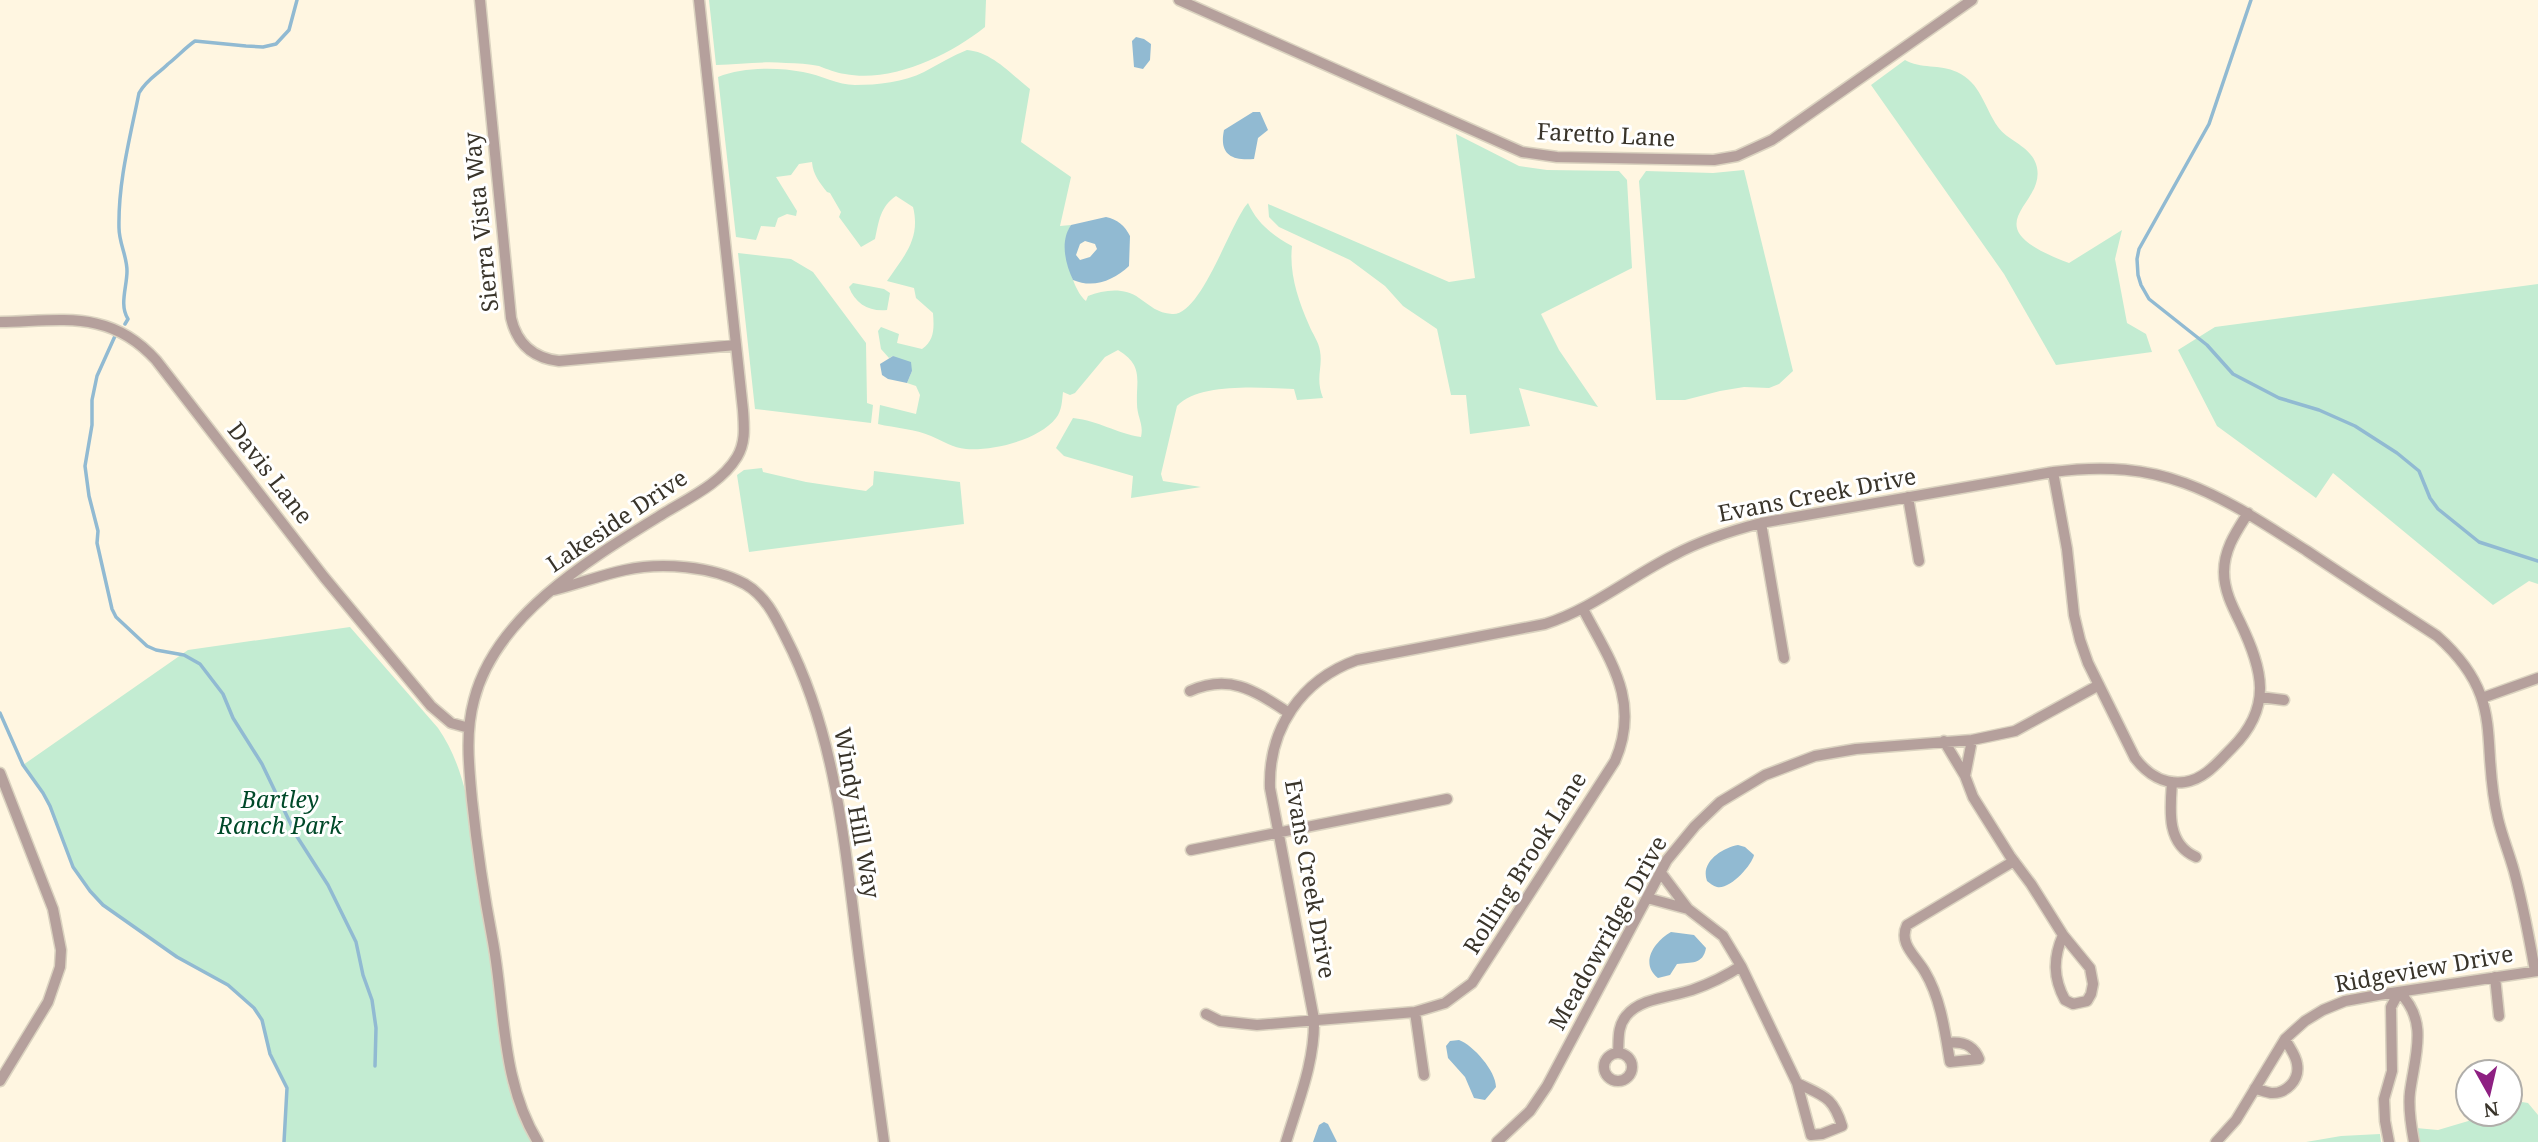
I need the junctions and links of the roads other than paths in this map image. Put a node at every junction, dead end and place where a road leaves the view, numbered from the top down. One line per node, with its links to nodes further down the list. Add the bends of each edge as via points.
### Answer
1 (481, 0): 6 (street, Sierra Vista Way, via 511,318 519,340 537,355 559,361)
2 (699, 0): 6 (street, Lakeside Drive)
3 (1179, 0): 4 (street, Faretto Lane, via 1522,152 1557,157 1714,160 1737,156 1772,140)
4 (1972, 0)
5 (0, 321): 22 (street, Davis Lane, via 88,321 133,337 431,706 451,723)
6 (736, 345): 12 (street, Lakeside Drive, via 744,435 736,460 710,484 583,565)
7 (2053, 472): 8 (street, Evans Creek Drive); 9 (street, Evans Creek Drive, via 2097,468 2148,472 2198,487); 16 (street, via 2074,615)
8 (1908, 498): 10 (street, Evans Creek Drive); 11 (street)
9 (2248, 513): 18 (street, via 2230,542 2224,571 2229,599 2259,665); 19 (street, Evans Creek Drive, via 2437,636 2464,664)
10 (1760, 523): 13 (street, Evans Creek Drive, via 1672,555); 14 (street)
11 (1919, 561)
12 (551, 591): 22 (street, Lakeside Drive, via 510,632 488,663 474,697); 57 (street, Windy Hill Way, via 624,570 671,567 736,580 770,608 807,688 835,783)
13 (1583, 609): 21 (street, Evans Creek Drive, via 1545,624 1339,666 1318,679); 41 (street, Rolling Brook Lane, via 1621,685 1626,717 1621,747 1481,971 1445,1003)
14 (1784, 658)
15 (2538, 678): 19 (street)
16 (2099, 685): 23 (street, Meadowridge Drive, via 2015,731); 27 (street, via 2135,758 2151,775)
17 (1189, 691): 21 (street, via 1202,685 1233,684)
18 (2260, 697): 20 (street); 27 (street, via 2250,725 2213,768 2195,779)
19 (2482, 698): 38 (street, Evans Creek Drive, via 2498,819)
20 (2284, 700)
21 (1289, 712): 29 (street, Evans Creek Drive, via 1276,737 1269,771)
22 (469, 728): 56 (street, Lakeside Drive, via 474,825 511,1070 521,1110)
23 (1972, 740): 24 (street, Meadowridge Drive); 26 (street)
24 (1944, 741): 26 (street); 33 (street, Meadowridge Drive, via 1838,751 1765,775 1720,802 1681,842)
25 (0, 773): 51 (street, via 53,909 61,950 48,1002)
26 (1965, 776): 32 (street, via 1973,797)
27 (2172, 782): 31 (street, via 2170,810 2176,841)
28 (1447, 799): 29 (street)
29 (1278, 833): 30 (street); 44 (street, Evans Creek Drive)
30 (1191, 850)
31 (2196, 858)
32 (2014, 861): 36 (street); 46 (street, via 1907,925 1903,934 1935,994)
33 (1661, 873): 34 (street, Meadowridge Drive); 35 (street)
34 (1647, 898): 35 (street); 59 (street, Meadowridge Drive, via 1547,1086 1530,1111)
35 (1688, 909): 37 (street, via 1723,936)
36 (2063, 935): 36 (street, via 2090,968 2093,984 2087,1001 2073,1004 2064,1000 2055,981)
37 (1741, 966): 47 (street, via 1693,990 1633,1010 1619,1028); 52 (street)
38 (2536, 971): 39 (street, Ridgeview Drive)
39 (2495, 977): 40 (street, Ridgeview Drive); 43 (street)
40 (2399, 992): 45 (street, Ridgeview Drive, via 2334,1005 2313,1015); 48 (street, via 2391,1007); 49 (street, via 2411,1004 2417,1024)
41 (1415, 1012): 44 (street, Rolling Brook Lane); 50 (street)
42 (1206, 1014): 44 (street, Rolling Brook Lane, via 1236,1024)
43 (2499, 1016)
44 (1314, 1020): 58 (street, Evans Creek Drive, via 1310,1067)
45 (2285, 1039): 53 (street, Ridgeview Drive); 53 (street, via 2297,1062 2296,1078 2278,1093)
46 (1947, 1043)
47 (1618, 1053)
48 (2392, 1071): 49 (street); 55 (street, via 2384,1099)
49 (2415, 1073): 54 (street, via 2410,1091)
50 (1424, 1074)
51 (0, 1081)
52 (1797, 1083): 52 (street, via 1811,1135 1842,1125 1837,1108 1828,1099)
53 (2255, 1088): 60 (street, Ridgeview Drive)
54 (2412, 1127): 55 (street); 61 (street)
55 (2388, 1138)
56 (538, 1142)
57 (884, 1142)
58 (1286, 1142)
59 (1497, 1142)
60 (2216, 1142)
61 (2414, 1142)

